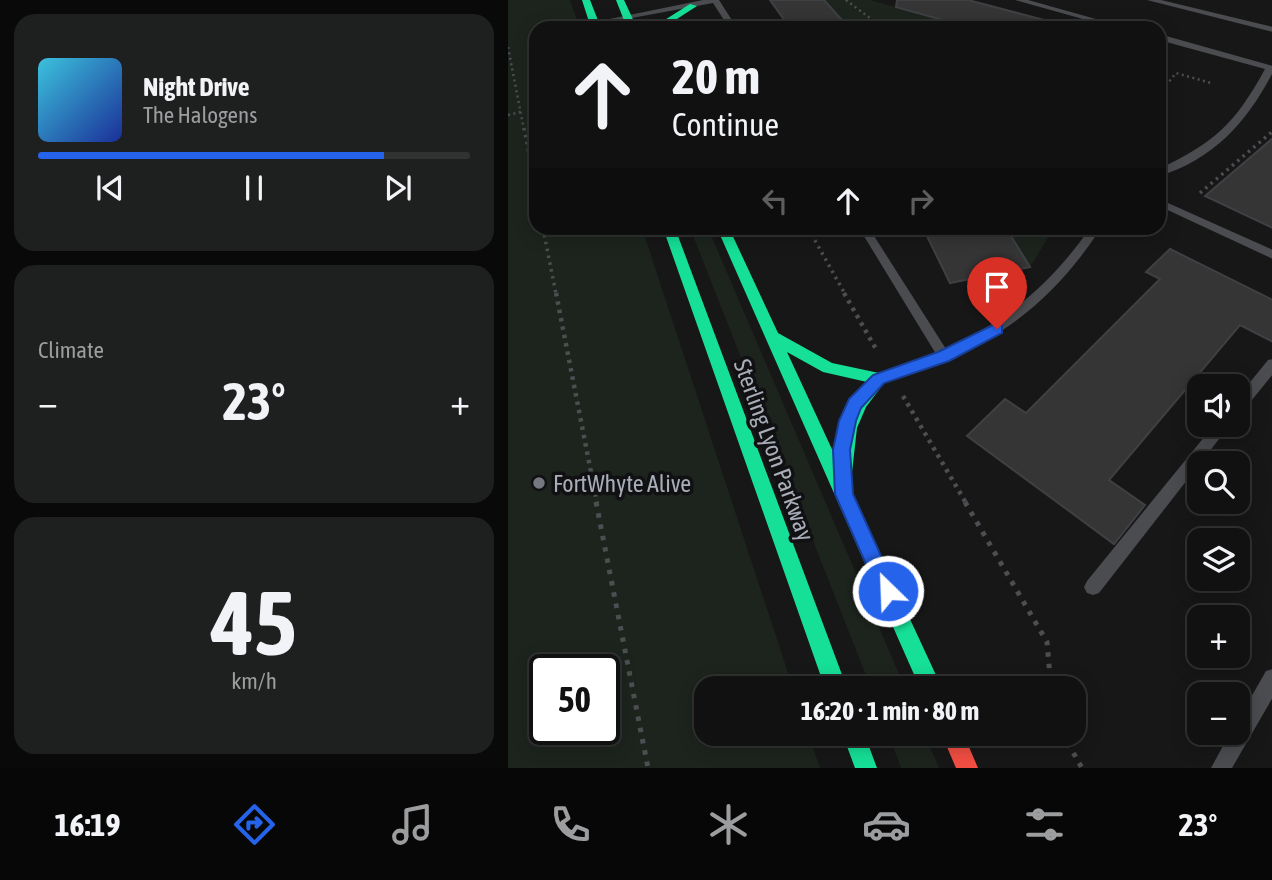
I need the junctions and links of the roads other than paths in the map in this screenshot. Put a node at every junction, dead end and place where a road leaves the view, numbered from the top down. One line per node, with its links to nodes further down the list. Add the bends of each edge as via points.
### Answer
1 (586, 0): 8 (main road)
2 (654, 0): 6 (main road)
3 (714, 0): 6 (lane); 11 (lane)
4 (1019, 0): 12 (lane)
5 (1151, 0): 13 (lane)
6 (689, 2): 7 (lane); 10 (main road)
7 (626, 14): 9 (lane)
8 (593, 21)
9 (601, 21)
10 (666, 21)
11 (728, 21)
12 (1098, 21)
13 (1273, 30)
14 (1166, 39): 15 (lane)
15 (1271, 69): 16 (lane, via 1235,128)
16 (1166, 169)
17 (1166, 205): 22 (lane)
18 (672, 235): 31 (main road, Sterling Lyon Parkway)
19 (726, 235): 23 (main road, Sterling Lyon Parkway)
20 (868, 235): 24 (lane)
21 (1091, 235): 24 (lane, via 1081,250 997,329)
22 (1273, 255)
23 (773, 337): 26 (main road, via 828,368); 29 (main road, Sterling Lyon Parkway)
24 (944, 356): 26 (lane)
25 (1273, 364): 27 (lane)
26 (885, 377): 29 (main road, via 855,404 847,421 842,450)
27 (1250, 392)
28 (1213, 437): 30 (lane)
29 (844, 494): 32 (main road, Sterling Lyon Parkway)
30 (1093, 587)
31 (832, 676)
32 (926, 676)
33 (1273, 678): 38 (lane)
34 (858, 746): 36 (main road)
35 (957, 746): 37 (main road)
36 (866, 768)
37 (967, 768)
38 (1220, 768)

